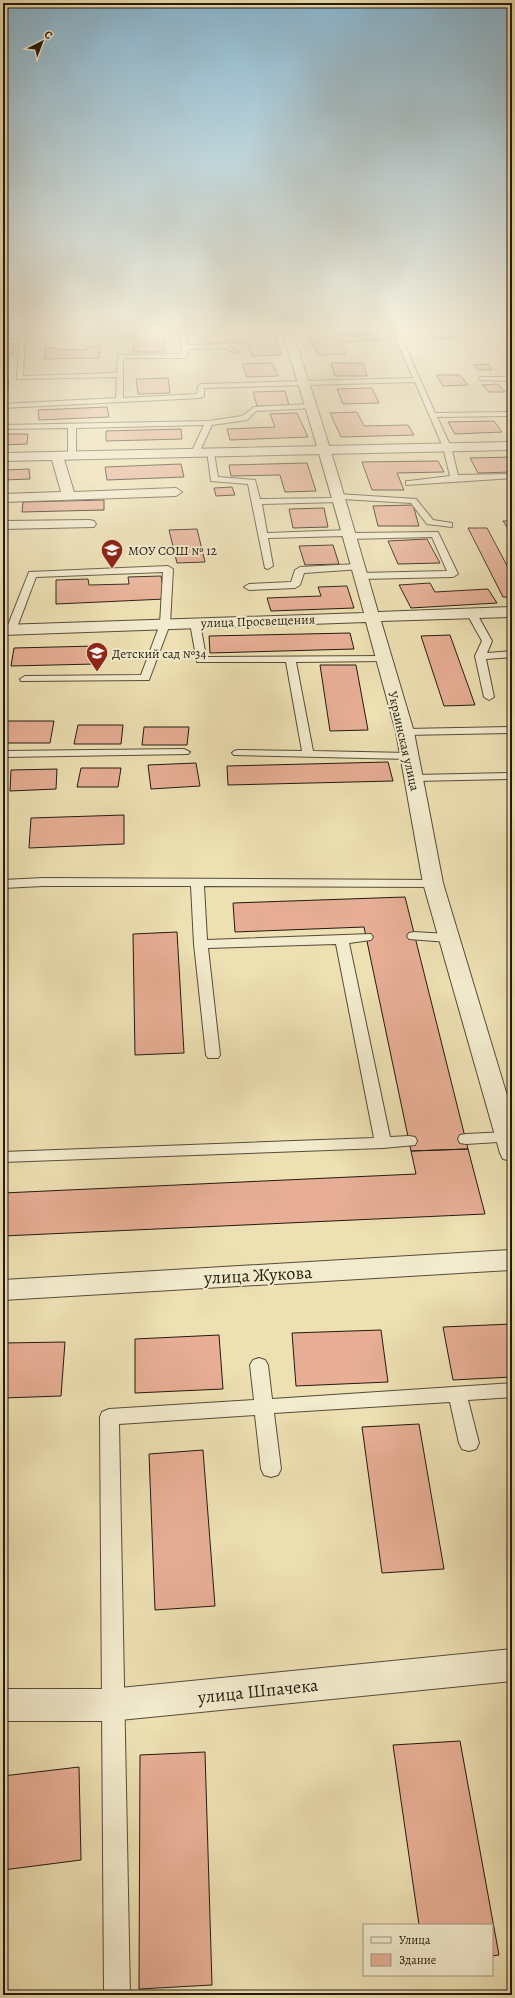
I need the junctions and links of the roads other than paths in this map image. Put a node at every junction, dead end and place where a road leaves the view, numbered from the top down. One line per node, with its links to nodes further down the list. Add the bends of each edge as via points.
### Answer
1 (107, 425): 5 (lane)
2 (208, 425): 10 (lane)
3 (317, 425): 9 (street, Украинская улица)
4 (437, 425): 8 (lane)
5 (72, 426): 6 (lane); 13 (lane)
6 (3, 427)
7 (512, 446): 8 (street)
8 (447, 447): 9 (street); 16 (lane)
9 (323, 450): 11 (street); 21 (street, Украинская улица)
10 (195, 453): 11 (street); 13 (street)
11 (210, 453): 22 (lane, via 214,478 252,482)
12 (57, 456): 13 (street); 14 (street); 19 (street)
13 (72, 456)
14 (3, 458)
15 (512, 476): 16 (lane)
16 (455, 478): 17 (lane)
17 (409, 484)
18 (176, 492): 19 (street)
19 (69, 496): 20 (street)
20 (3, 498)
21 (339, 498): 22 (lane); 25 (lane, via 413,501 430,522); 26 (street, Украинская улица)
22 (257, 502): 27 (lane)
23 (89, 524): 24 (street)
24 (3, 525)
25 (449, 525)
26 (349, 534): 27 (lane); 29 (street, Украинская улица); 29 (lane, via 435,534 453,574)
27 (263, 536): 28 (lane)
28 (268, 566)
29 (359, 572): 30 (lane, via 300,570 295,585); 33 (street, Украинская улица)
30 (250, 588)
31 (512, 612): 32 (street, улица Просвещения)
32 (472, 614): 33 (street, улица Просвещения); 38 (lane, via 487,641)
33 (372, 617): 34 (street, улица Просвещения); 39 (street, Украинская улица)
34 (195, 623): 35 (street, улица Просвещения); 40 (lane, via 200,660)
35 (165, 624): 36 (street, улица Просвещения); 36 (lane, via 168,569 32,574); 41 (lane, via 145,678)
36 (7, 630)
37 (512, 654): 38 (lane)
38 (480, 656): 42 (lane)
39 (383, 658): 40 (lane); 44 (street, Украинская улица)
40 (290, 660): 48 (lane)
41 (25, 679)
42 (489, 697)
43 (512, 730): 44 (lane)
44 (405, 732): 49 (street, Украинская улица)
45 (184, 752): 47 (lane)
46 (238, 753): 48 (lane)
47 (3, 754)
48 (308, 754): 49 (lane)
49 (409, 756): 51 (street, Украинская улица)
50 (512, 776): 51 (lane)
51 (414, 778): 52 (street, Украинская улица)
52 (433, 883): 54 (lane); 57 (street, Украинская улица)
53 (3, 884): 54 (lane)
54 (197, 884): 59 (lane)
55 (414, 936): 57 (lane)
56 (366, 938): 58 (lane)
57 (448, 938): 64 (street, Украинская улица)
58 (342, 940): 59 (lane); 63 (lane)
59 (201, 944): 60 (lane)
60 (213, 1055)
61 (466, 1139): 64 (lane)
62 (409, 1141): 63 (lane)
63 (383, 1143): 65 (lane)
64 (509, 1145)
65 (3, 1157)
66 (512, 1260): 67 (street, улица Жукова)
67 (3, 1290)
68 (259, 1365): 71 (lane)
69 (512, 1390): 70 (lane)
70 (457, 1394): 71 (lane); 72 (lane)
71 (264, 1407): 73 (lane); 76 (lane, via 109,1417)
72 (469, 1443)
73 (271, 1469)
74 (512, 1665): 75 (street, улица Шпачека, via 110,1706)
75 (3, 1705)
76 (117, 1995)

